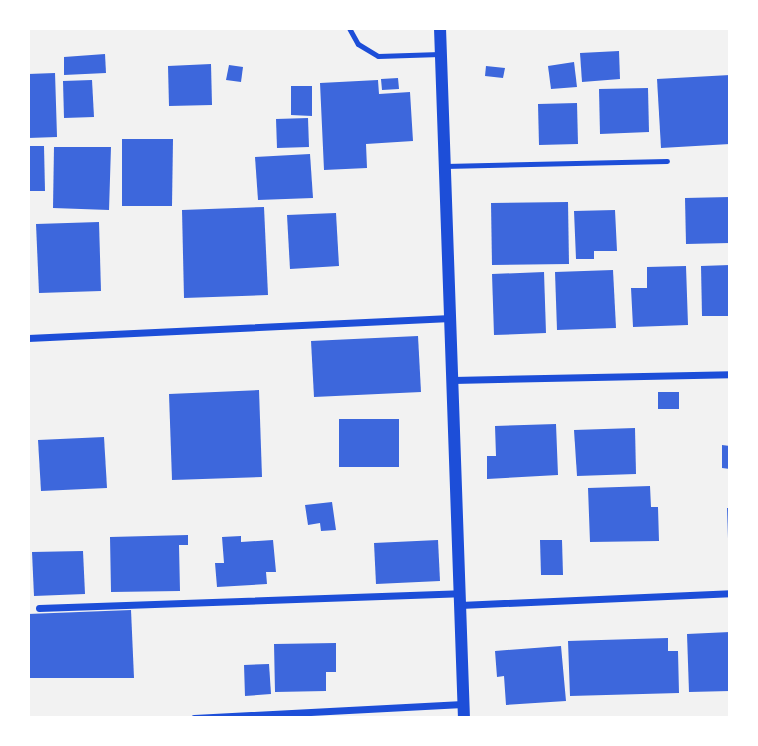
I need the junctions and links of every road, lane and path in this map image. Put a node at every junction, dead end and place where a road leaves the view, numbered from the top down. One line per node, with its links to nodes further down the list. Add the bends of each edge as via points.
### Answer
1 (349, 28): 3 (lane, via 358,44 378,56)
2 (440, 28): 3 (street)
3 (440, 54): 5 (street)
4 (667, 161): 5 (lane)
5 (445, 166): 6 (street)
6 (450, 318): 7 (street); 9 (street)
7 (28, 338)
8 (730, 374): 9 (street)
9 (453, 380): 11 (street)
10 (730, 593): 11 (street)
11 (460, 599): 12 (street); 13 (street)
12 (39, 608)
13 (463, 704): 14 (street); 15 (street)
14 (194, 718)
15 (464, 718)

